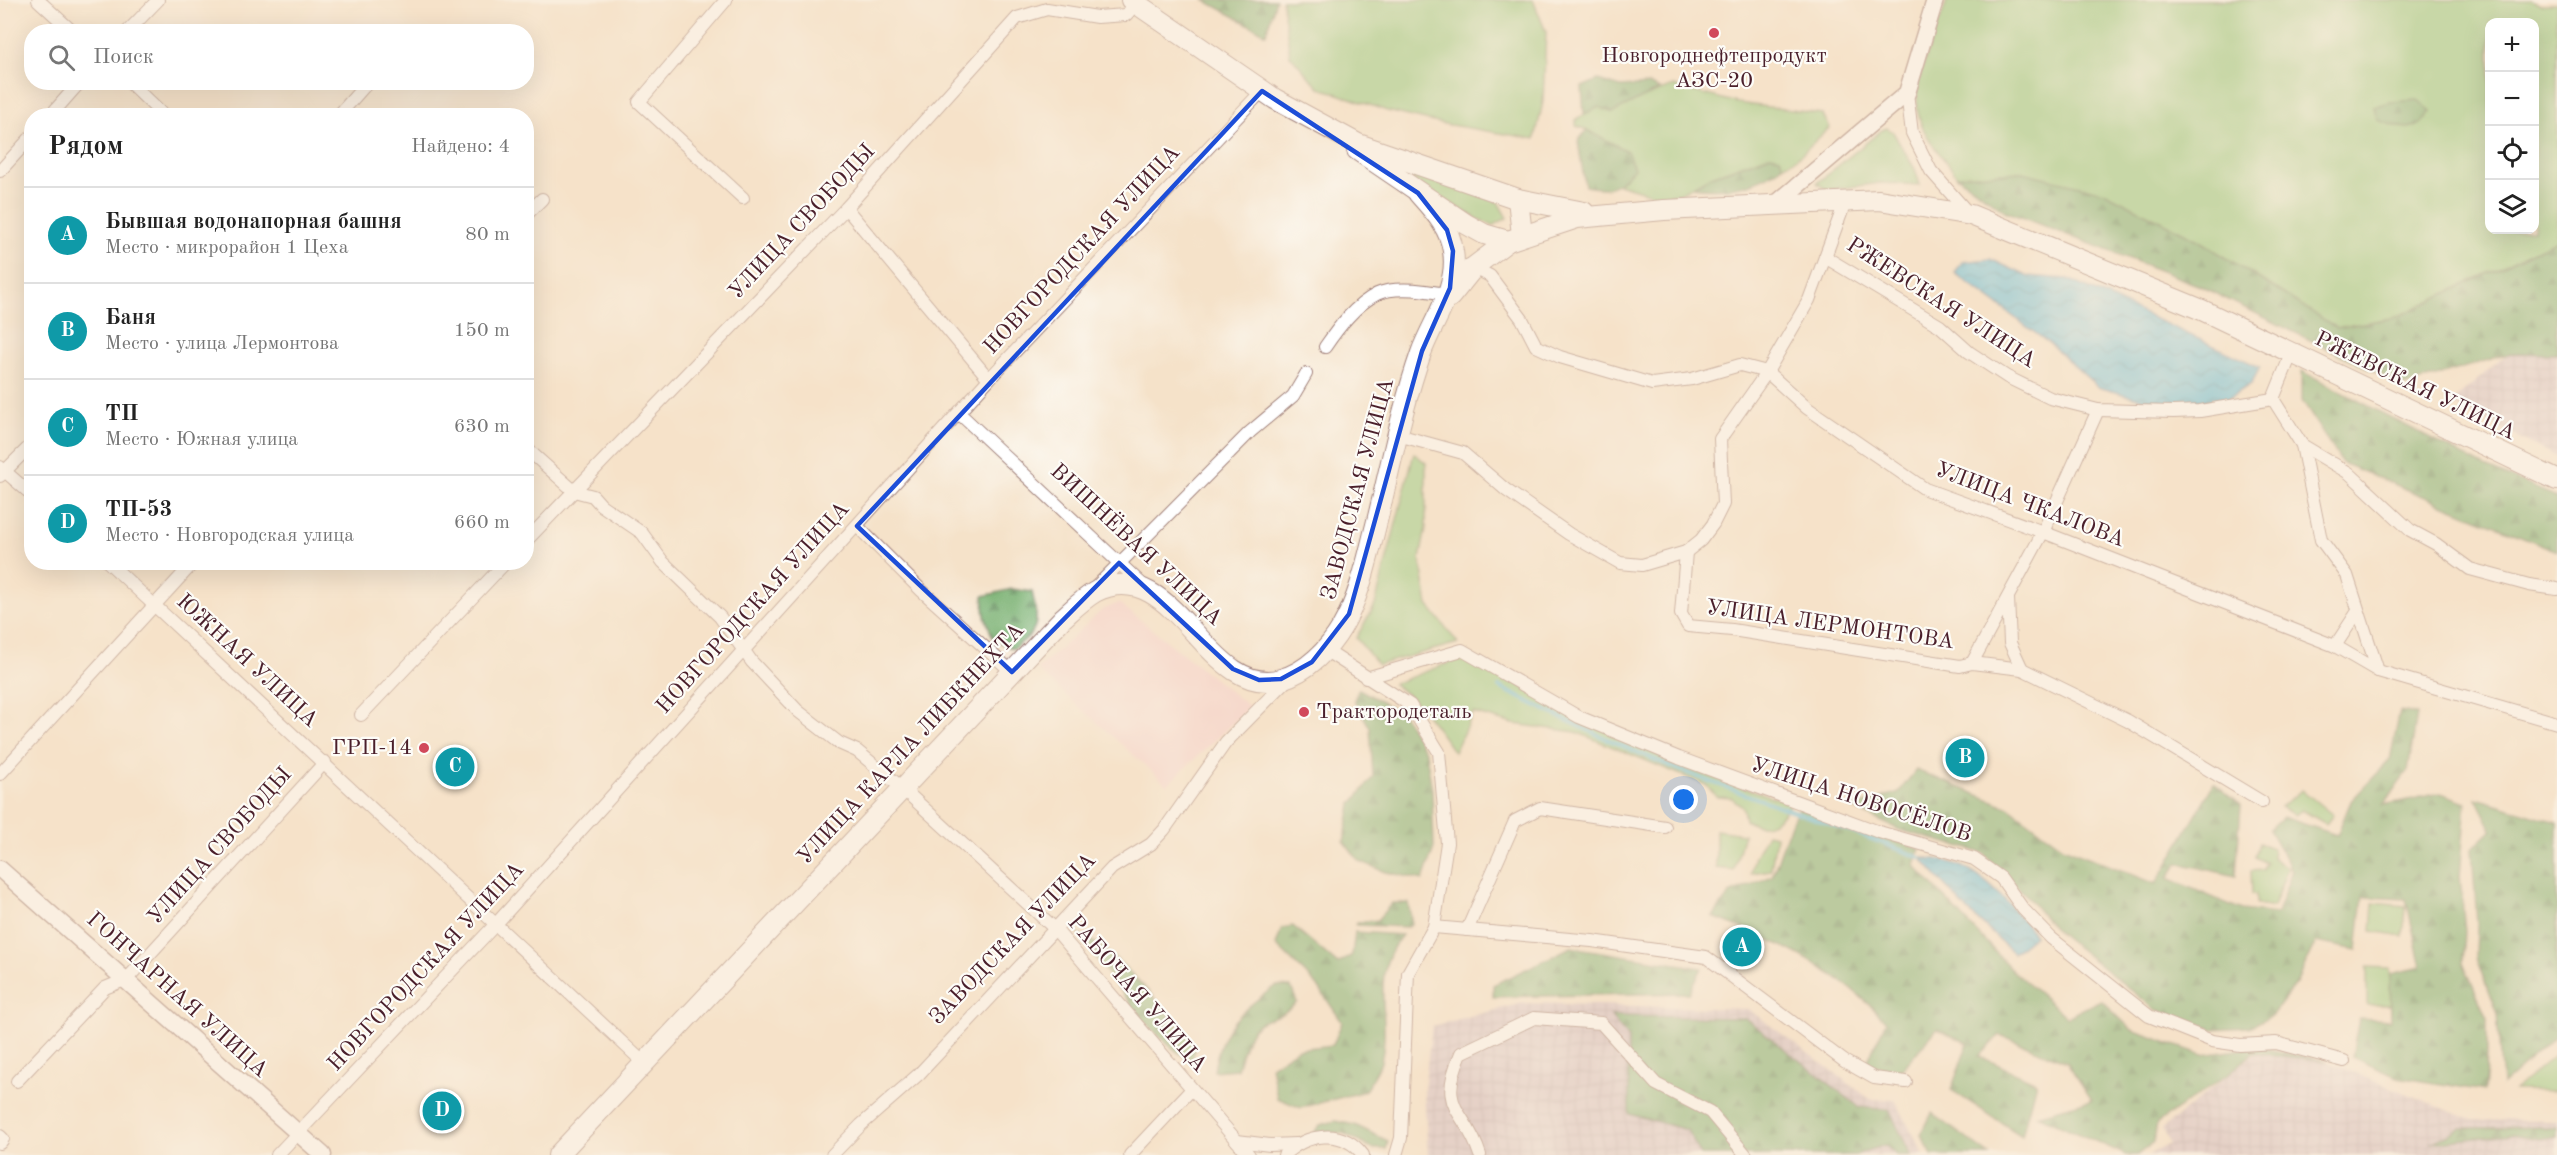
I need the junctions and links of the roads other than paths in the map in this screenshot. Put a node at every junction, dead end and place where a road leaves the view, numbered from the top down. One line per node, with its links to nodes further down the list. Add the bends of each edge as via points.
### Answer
1 (38, 0): 6 (street)
2 (158, 0): 7 (street)
3 (726, 0): 20 (street, via 639,102)
4 (1935, 0): 12 (street)
5 (1133, 2): 11 (main road); 26 (street, УЛИЦА СВОБОДЫ, via 1126,15 1096,17 1047,9 1017,18)
6 (64, 24)
7 (136, 24)
8 (73, 90): 13 (street)
9 (137, 90): 14 (street)
10 (361, 90): 15 (street)
11 (1262, 91): 16 (main road); 38 (street, НОВГОРОДСКАЯ УЛИЦА)
12 (1907, 93): 24 (street); 28 (street, via 1912,133 1931,171)
13 (57, 108)
14 (156, 108)
15 (345, 108)
16 (1325, 128): 19 (main road); 22 (main road, via 1358,144)
17 (24, 145): 18 (street)
18 (0, 171)
19 (1418, 193): 29 (main road, via 1475,229); 31 (main road, via 1447,230)
20 (743, 198)
21 (542, 199): 25 (street)
22 (1518, 199): 27 (main road, via 1589,213); 29 (main road)
23 (1846, 200): 24 (main road, РЖЕВСКАЯ УЛИЦА); 28 (main road, РЖЕВСКАЯ УЛИЦА, via 1879,200); 30 (street, РЖЕВСКАЯ УЛИЦА)
24 (1777, 204): 27 (main road, РЖЕВСКАЯ УЛИЦА)
25 (534, 207)
26 (846, 208): 38 (street); 49 (street, УЛИЦА СВОБОДЫ)
27 (1623, 213): 29 (main road, via 1577,218)
28 (1971, 215): 35 (main road, РЖЕВСКАЯ УЛИЦА, via 2202,310)
29 (1515, 238): 32 (main road)
30 (1825, 257): 36 (street, via 1809,300); 40 (street, РЖЕВСКАЯ УЛИЦА, via 1940,326 1969,352 2007,377 2050,398)
31 (1453, 263): 32 (street); 33 (main road)
32 (1475, 266): 33 (main road); 36 (street, УЛИЦА ЧКАЛОВА, via 1500,289 1536,346 1560,357 1652,384 1692,379 1740,365)
33 (1449, 295): 34 (street, via 1396,291 1377,294 1340,324); 42 (main road, ЗАВОДСКАЯ УЛИЦА, via 1422,351)
34 (1325, 347)
35 (2292, 352): 39 (street); 47 (main road, РЖЕВСКАЯ УЛИЦА)
36 (1767, 372): 51 (street, УЛИЦА ЧКАЛОВА, via 1807,408 1925,489); 53 (street, via 1720,439 1723,504 1713,525)
37 (1306, 374): 54 (street, УЛИЦА КАРЛА ЛИБКНЕХТА, via 1293,396 1250,432)
38 (989, 380): 41 (street, НОВГОРОДСКАЯ УЛИЦА)
39 (2273, 399): 40 (street, РЖЕВСКАЯ УЛИЦА, via 2200,411); 43 (street)
40 (2098, 410): 51 (street)
41 (959, 413): 50 (street, НОВГОРОДСКАЯ УЛИЦА); 54 (street, ВИШНЁВАЯ УЛИЦА)
42 (1398, 435): 53 (street, via 1463,453 1533,509 1620,563 1642,566); 66 (main road, ЗАВОДСКАЯ УЛИЦА, via 1358,589 1341,628)
43 (2302, 446): 58 (street, via 2349,473 2410,530 2470,569); 63 (street, via 2320,540 2347,575)
44 (24, 451): 46 (street)
45 (534, 455): 49 (street, РАБОЧАЯ УЛИЦА)
46 (1, 471): 48 (street)
47 (2557, 480)
48 (24, 489)
49 (574, 491): 52 (street, УЛИЦА СВОБОДЫ); 65 (street, РАБОЧАЯ УЛИЦА, via 593,496 642,533 663,562 720,617)
50 (857, 526): 65 (street, НОВГОРОДСКАЯ УЛИЦА); 70 (street)
51 (2043, 532): 60 (street); 64 (street, УЛИЦА ЧКАЛОВА)
52 (534, 533)
53 (1686, 552): 67 (street, УЛИЦА ЛЕРМОНТОВА, via 1681,614 1688,626 1960,666)
54 (1119, 563): 59 (street, ВИШНЁВАЯ УЛИЦА); 61 (street, УЛИЦА КАРЛА ЛИБКНЕХТА)
55 (117, 570): 62 (street, ЮЖНАЯ УЛИЦА)
56 (187, 570): 62 (street)
57 (498, 570): 73 (street)
58 (2557, 589)
59 (1150, 592): 61 (main road, via 1123,584); 71 (main road, ВИШНЁВАЯ УЛИЦА, via 1245,676 1268,681)
60 (2008, 597): 67 (street); 68 (street, via 2010,643)
61 (1084, 599): 70 (main road, УЛИЦА КАРЛА ЛИБКНЕХТА)
62 (155, 604): 75 (street, ЮЖНАЯ УЛИЦА); 76 (street)
63 (2358, 611): 64 (street); 69 (street)
64 (2335, 646): 69 (street, УЛИЦА ЧКАЛОВА)
65 (743, 650): 77 (street, РАБОЧАЯ УЛИЦА, via 798,711); 81 (street, НОВГОРОДСКАЯ УЛИЦА)
66 (1325, 650): 71 (main road, ЗАВОДСКАЯ УЛИЦА); 72 (street)
67 (1972, 663): 68 (street, УЛИЦА ЛЕРМОНТОВА)
68 (2022, 669): 78 (street, УЛИЦА ЛЕРМОНТОВА, via 2128,721)
69 (2378, 671): 74 (street, УЛИЦА ЧКАЛОВА)
70 (1012, 672): 77 (main road, УЛИЦА КАРЛА ЛИБКНЕХТА)
71 (1293, 674): 83 (street, ЗАВОДСКАЯ УЛИЦА, via 1226,742 1164,831 1151,844 1112,868)
72 (1366, 678): 82 (street, via 1410,705 1439,752 1447,843); 86 (street, УЛИЦА НОВОСЁЛОВ, via 1462,650 1579,717 1668,754 1879,832 1974,859 2001,878 2050,938 2149,1016 2212,1041 2276,1043)
73 (362, 715)
74 (2557, 723)
75 (325, 762): 81 (street, ЮЖНАЯ УЛИЦА); 85 (street, УЛИЦА СВОБОДЫ)
76 (0, 774)
77 (902, 788): 83 (street, РАБОЧАЯ УЛИЦА); 87 (main road, УЛИЦА КАРЛА ЛИБКНЕХТА)
78 (2262, 802)
79 (1665, 827): 84 (street, via 1540,808 1515,821)
80 (0, 869): 85 (street, ГОНЧАРНАЯ УЛИЦА)
81 (495, 925): 87 (street, ЮЖНАЯ УЛИЦА); 91 (street, НОВГОРОДСКАЯ УЛИЦА)
82 (1434, 927): 84 (street); 104 (street, via 1408,973 1401,1138)
83 (1054, 928): 90 (street, РАБОЧАЯ УЛИЦА); 100 (street, ЗАВОДСКАЯ УЛИЦА, via 919,1074)
84 (1467, 930): 89 (street, via 1592,941 1706,957 1844,1061 1874,1078)
85 (127, 979): 88 (street, УЛИЦА СВОБОДЫ, via 105,988); 91 (street, ГОНЧАРНАЯ УЛИЦА)
86 (2344, 1060)
87 (644, 1063): 99 (main road, УЛИЦА КАРЛА ЛИБКНЕХТА)
88 (17, 1081)
89 (1906, 1082)
90 (1191, 1090): 93 (street, РАБОЧАЯ УЛИЦА); 101 (street)
91 (298, 1133): 97 (street, НОВГОРОДСКАЯ УЛИЦА); 98 (street, ГОНЧАРНАЯ УЛИЦА)
92 (0, 1136): 94 (street)
93 (1237, 1141): 95 (street); 102 (street, РАБОЧАЯ УЛИЦА)
94 (0, 1143)
95 (1296, 1144): 96 (street, via 1311,1137 1328,1136 1345,1140); 103 (street)
96 (1364, 1153)
97 (277, 1155)
98 (323, 1155)
99 (558, 1155)
100 (832, 1155)
101 (1130, 1155)
102 (1249, 1155)
103 (1284, 1155)
104 (1396, 1155)
105 (1480, 1155): 106 (street, via 1451,1101 1451,1076 1461,1053 1534,1018 1601,1023 1656,1084 1710,1112)
106 (1746, 1155)

